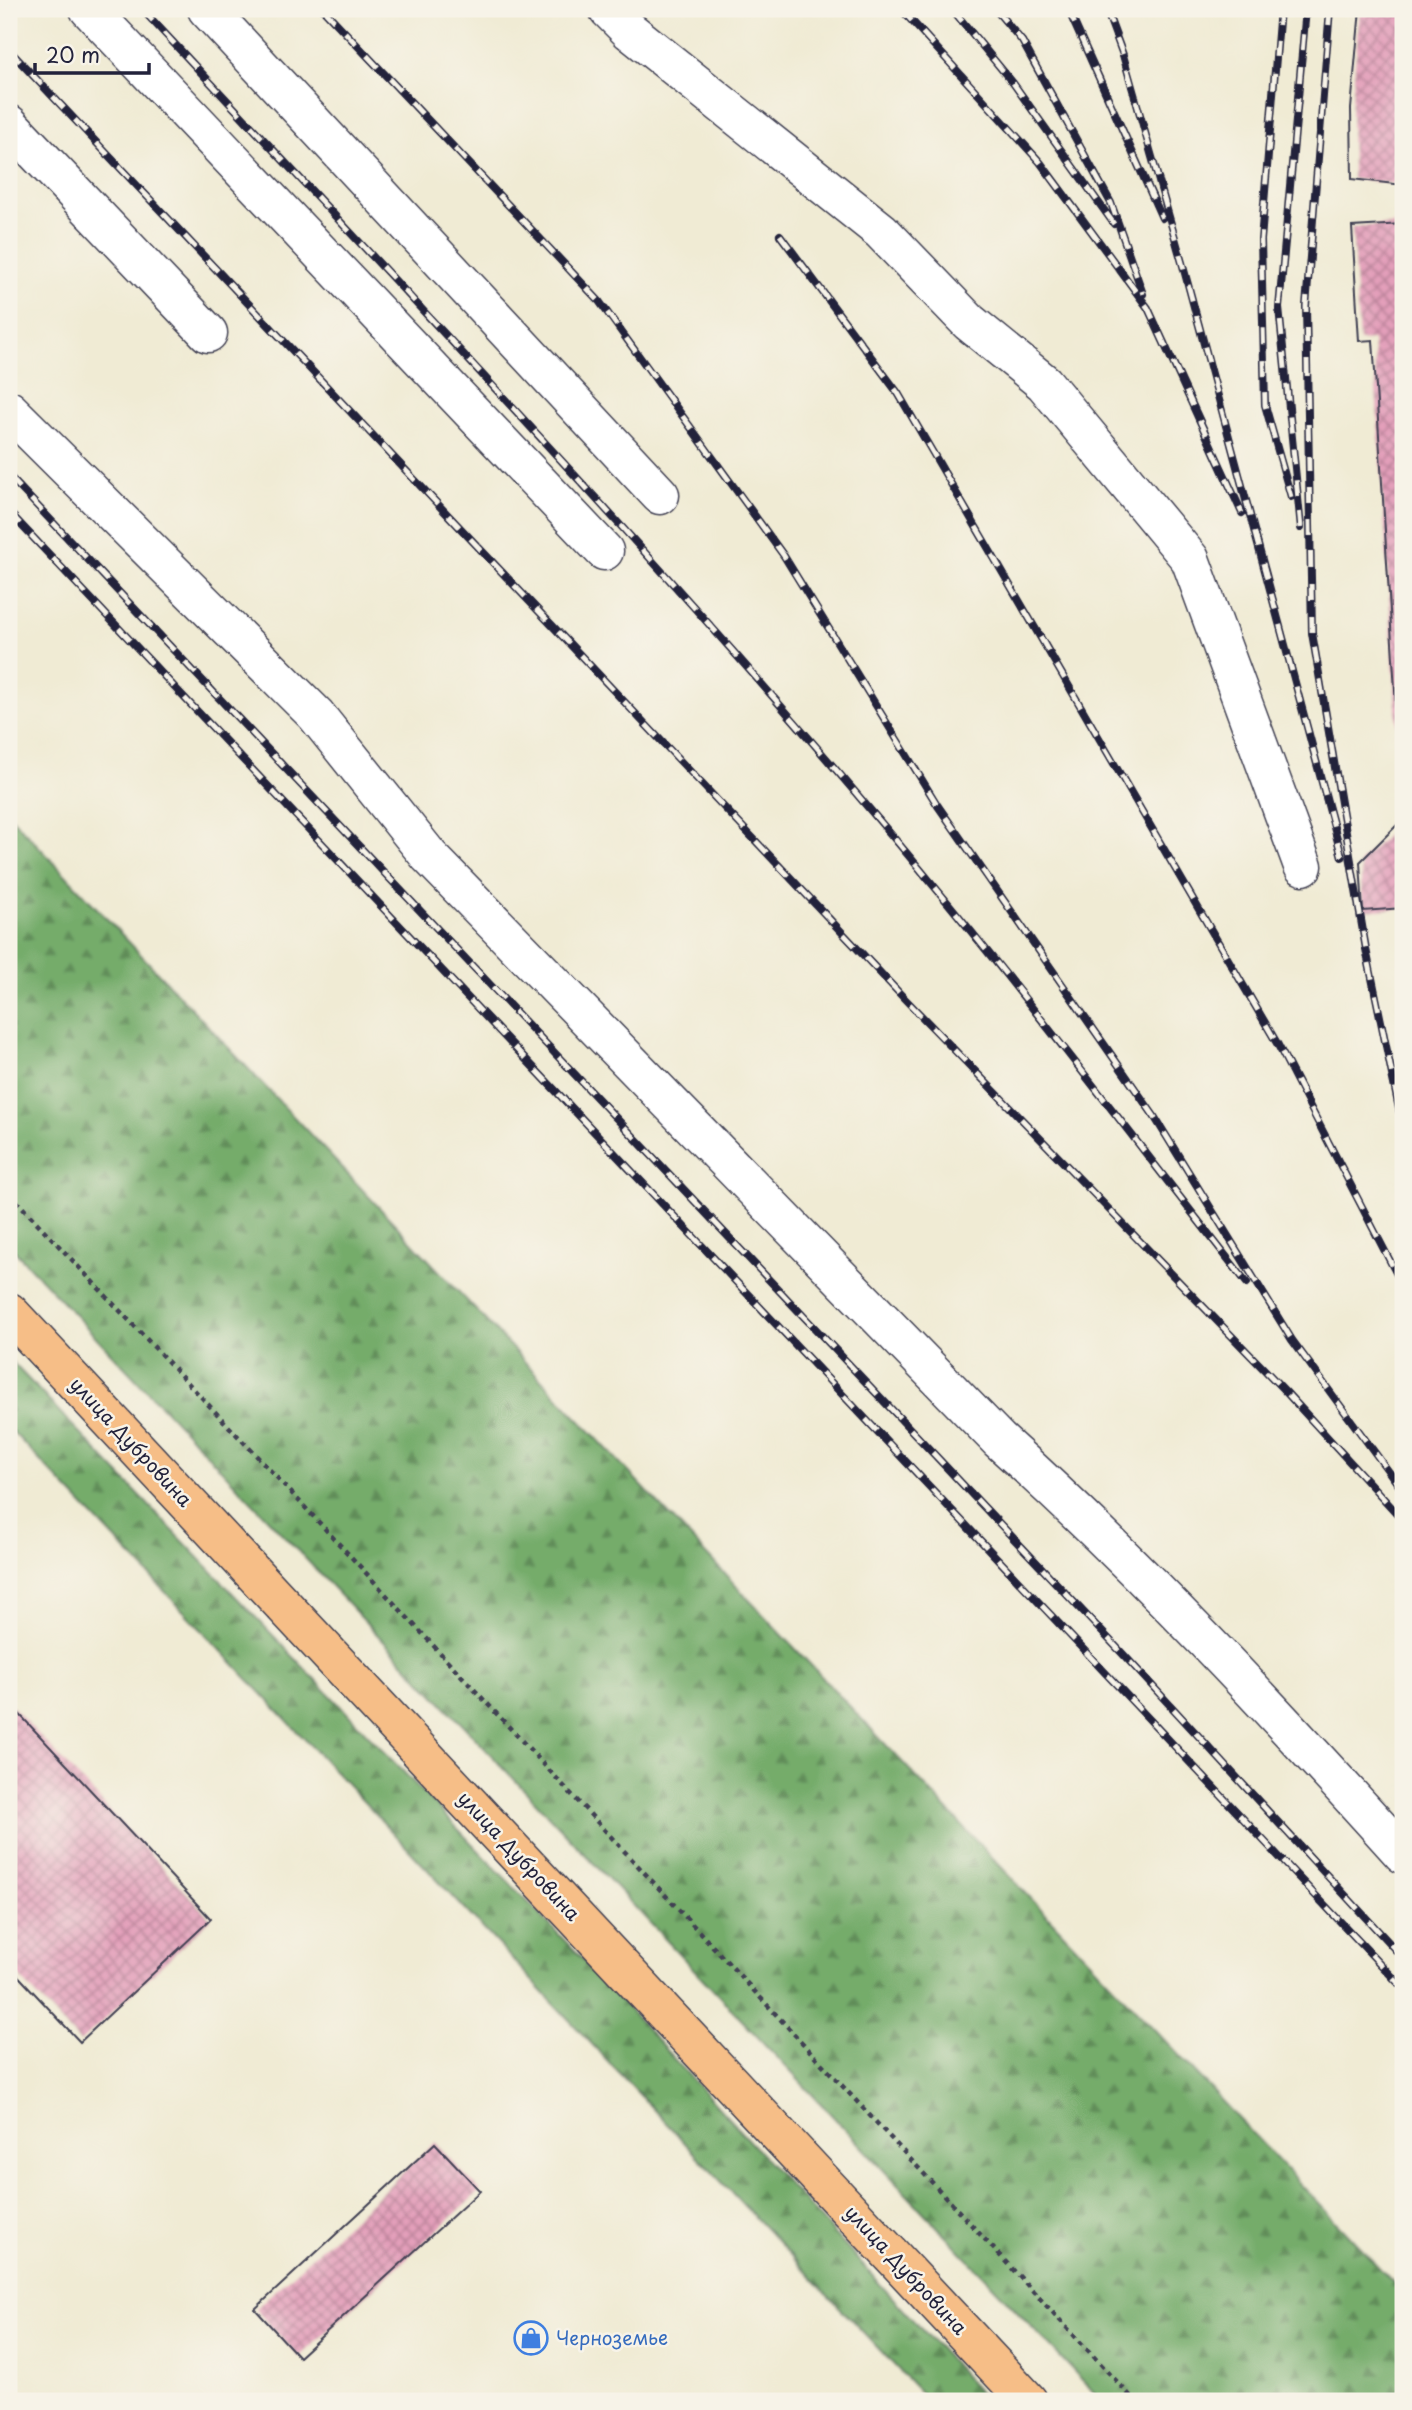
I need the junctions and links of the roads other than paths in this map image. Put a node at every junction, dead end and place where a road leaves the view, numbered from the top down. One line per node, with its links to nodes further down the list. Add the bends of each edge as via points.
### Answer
1 (89, 9): 8 (lane)
2 (207, 9): 7 (lane)
3 (608, 9): 9 (lane, via 881,231 969,321 1044,383 1189,559)
4 (9, 124): 5 (lane)
5 (208, 333)
6 (9, 410): 11 (lane, via 316,715 429,856 999,1440 1065,1499 1265,1703)
7 (660, 495)
8 (604, 551)
9 (1303, 866)
10 (9, 1312): 12 (main road, улица Дубровина)
11 (1403, 1854)
12 (1028, 2401)

